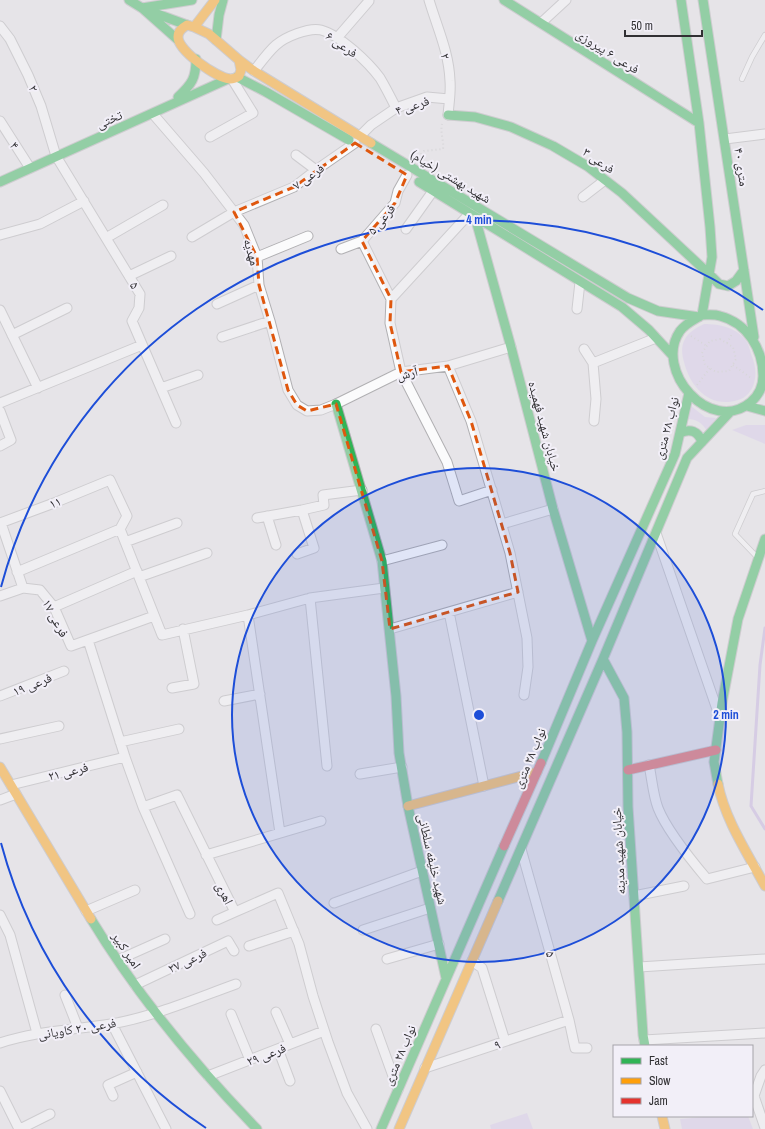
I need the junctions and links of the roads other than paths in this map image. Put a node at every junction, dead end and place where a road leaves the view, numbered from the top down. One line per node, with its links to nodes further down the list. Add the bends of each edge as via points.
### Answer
1 (129, 0): 11 (main road)
2 (192, 0): 11 (main road)
3 (215, 0): 14 (main road)
4 (222, 0): 18 (main road)
5 (429, 0): 24 (street, ۲, via 447,58)
6 (504, 0): 12 (main road, فرعی ۶ پیروزی)
7 (566, 0): 12 (street)
8 (681, 0): 30 (main road)
9 (703, 0): 33 (main road, ۴۰ متری)
10 (369, 1): 16 (street)
11 (142, 8): 14 (main road); 17 (main road)
12 (541, 23): 30 (main road, فرعی ۶ پیروزی)
13 (0, 26): 36 (street, ۲, via 10,39 28,75 41,106)
14 (191, 26): 17 (main road, via 182,28 178,33); 18 (main road, شهید بهشتی (خیام))
15 (765, 35): 23 (lane)
16 (337, 38): 21 (street, فرعی ۶, via 321,30 307,30 276,45); 26 (street, فرعی ۶, via 360,56 379,78)
17 (178, 40): 19 (main road, شهید بهشتی (خیام))
18 (216, 40): 20 (main road, شهید بهشتی (خیام))
19 (196, 59): 22 (main road, شهید بهشتی (خیام), via 210,70); 25 (main road, via 192,85)
20 (239, 60): 21 (main road, شهید بهشتی (خیام)); 22 (main road, via 241,72)
21 (254, 71): 34 (main road, شهید بهشتی (خیام))
22 (232, 78): 25 (main road, تختی); 32 (street, via 253,112); 34 (main road, شهید بهشتی (خیام), via 266,92)
23 (742, 79)
24 (449, 99): 26 (street, فرعی ۴, via 427,97); 28 (street, ۲)
25 (170, 105): 27 (main road, تختی)
26 (396, 108): 34 (street, فرعی ۴, via 371,125)
27 (153, 114): 36 (main road, تختی); 46 (street, مهدیه)
28 (448, 115): 40 (main road, فرعی ۳, via 475,117 511,127 560,150)
29 (0, 121): 37 (street, ۴)
30 (699, 123): 60 (main road, via 712,257)
31 (765, 134): 33 (street)
32 (210, 137)
33 (725, 139): 59 (main road, ۴۰ متری)
34 (357, 140): 38 (street, فرعی ۷); 39 (main road, شهید بهشتی (خیام))
35 (296, 155): 38 (street)
36 (56, 156): 37 (main road, تختی); 44 (street, ۵)
37 (30, 168): 41 (main road, تختی)
38 (316, 170): 46 (street, فرعی ۷, via 294,187)
39 (409, 171): 42 (main road, شهید بهشتی (خیام)); 54 (street, فرعی ۵, via 398,191 395,203); 69 (main road, شهید بهشتی (خیام), via 628,298 658,311)
40 (605, 180): 43 (street); 60 (main road, فرعی ۳)
41 (0, 182)
42 (433, 191): 47 (main road, شهید بهشتی (خیام)); 48 (street)
43 (583, 197)
44 (84, 201): 50 (street, via 40,224); 53 (street, ۵)
45 (163, 205): 53 (street)
46 (234, 212): 52 (street, فرعی ۷); 58 (street, مهدیه, via 244,225)
47 (472, 215): 49 (main road, شهید بهشتی (خیام)); 56 (main road, خیابان شهید فهمیده); 64 (street)
48 (406, 230)
49 (500, 232): 56 (main road, via 491,236); 62 (main road, شهید بهشتی (خیام))
50 (0, 235)
51 (308, 236): 58 (street)
52 (192, 237)
53 (106, 238): 61 (street, ۵)
54 (362, 242): 55 (street, فرعی ۵); 64 (street)
55 (341, 249)
56 (484, 251): 77 (main road, خیابان شهید فهمیده)
57 (171, 256): 61 (street)
58 (257, 258): 63 (street, مهدیه)
59 (744, 270): 60 (main road, فرعی ۳, via 730,286 716,282); 74 (main road, ۴۰ متری)
60 (709, 274): 69 (main road)
61 (129, 276): 76 (street, ۵, via 140,294 139,308 132,321)
62 (580, 282): 67 (street); 75 (main road, شهید بهشتی (خیام), via 622,307)
63 (259, 285): 65 (street); 70 (street, مهدیه)
64 (391, 299): 83 (street, via 390,323)
65 (217, 304)
66 (67, 308): 72 (street)
67 (577, 309)
68 (0, 310): 71 (street)
69 (701, 316): 74 (main road, شهید بهشتی (خیام), via 719,315 733,320 745,327); 79 (main road, via 686,324 681,330 676,338)
70 (270, 321): 73 (street); 93 (street, مهدیه, via 288,390 297,405)
71 (4, 327): 72 (street)
72 (12, 335): 85 (street)
73 (222, 337)
74 (754, 337): 81 (main road, via 761,349)
75 (656, 338): 79 (main road, شهید بهشتی (خیام)); 80 (street)
76 (142, 345): 85 (street); 86 (street, ۵)
77 (511, 347): 82 (street, آرش); 103 (main road, خیابان شهید فهمیده)
78 (584, 349): 80 (street)
79 (673, 356): 87 (main road, via 681,382)
80 (593, 363): 95 (street, via 596,399)
81 (764, 363): 90 (main road, via 760,393)
82 (448, 366): 83 (street, آرش); 101 (street, via 471,420)
83 (401, 372): 89 (street, آرش); 101 (street, via 447,462 459,501)
84 (198, 375): 86 (street)
85 (38, 388): 88 (street)
86 (161, 388): 96 (street, ۵)
87 (689, 393): 94 (main road, via 713,409); 97 (main road, نواب ۲۸ متری)
88 (0, 403)
89 (336, 404): 93 (street, آرش); 100 (main road)
90 (747, 406): 92 (main road); 94 (main road)
91 (0, 411): 99 (street, via 11,440)
92 (765, 411)
93 (307, 412)
94 (730, 412): 98 (main road, نواب ۲۸ متری)
95 (594, 421)
96 (176, 422)
97 (680, 433): 98 (main road, via 692,430 699,434); 134 (main road, نواب ۲۸ متری, via 675,454)
98 (702, 442): 111 (main road, نواب ۲۸ متری, via 687,458)
99 (0, 446)
100 (362, 490): 104 (street, via 323,495 324,504); 119 (main road)
101 (492, 490): 109 (street)
102 (765, 491): 118 (lane, via 753,494 735,534)
103 (553, 508): 109 (street); 134 (main road, خیابان شهید فهمیده)
104 (302, 510): 105 (street); 117 (street, via 314,548)
105 (267, 516): 106 (street); 114 (street)
106 (257, 518)
107 (0, 523): 110 (street, ۱۱, via 110,480 127,516); 120 (street)
108 (177, 523): 113 (street)
109 (502, 524): 124 (street)
110 (120, 529): 113 (street); 120 (street)
111 (656, 532): 135 (main road, نواب ۲۸ متری); 142 (street)
112 (765, 539): 118 (main road)
113 (125, 542): 121 (street)
114 (276, 545)
115 (442, 545): 119 (street)
116 (207, 553): 121 (street)
117 (297, 554)
118 (758, 557): 142 (main road, via 738,619)
119 (382, 562): 123 (main road)
120 (16, 572): 122 (street)
121 (138, 574): 127 (street); 130 (street)
122 (23, 588): 125 (street); 127 (street, فرعی ۱۷, via 40,590)
123 (384, 588): 126 (street); 131 (main road)
124 (518, 592): 128 (street); 139 (street, via 527,638 528,667)
125 (0, 596)
126 (310, 598): 129 (street); 149 (street)
127 (54, 607): 133 (street, فرعی ۱۷, via 71,646)
128 (449, 612): 131 (street); 157 (street)
129 (248, 615): 132 (street); 138 (street)
130 (154, 616): 132 (street, via 162,635); 133 (street, فرعی ۱۷)
131 (390, 628): 152 (main road)
132 (183, 629): 137 (street, via 194,684)
133 (88, 640): 146 (street)
134 (592, 642): 154 (main road, نواب ۲۸ متری)
135 (603, 659): 153 (main road, خیابان شهید مدینه, via 624,698); 164 (main road, نواب ۲۸ متری)
136 (64, 671): 140 (street, فرعی ۱۹)
137 (172, 688)
138 (260, 694): 141 (street); 163 (street)
139 (524, 695)
140 (0, 696)
141 (224, 700)
142 (720, 717): 147 (main road)
143 (59, 726): 145 (street)
144 (179, 729): 146 (street)
145 (0, 739)
146 (120, 742): 148 (street)
147 (716, 750): 150 (main road); 166 (main road, via 714,762 720,795)
148 (125, 757): 156 (street, فرعی ۲۱); 161 (street)
149 (326, 766)
150 (649, 766): 153 (main road); 166 (street, via 658,807 665,822 707,880)
151 (0, 767): 156 (main road, امیر کبیر)
152 (402, 768): 155 (street); 160 (main road)
153 (628, 770): 171 (main road, خیابان شهید مدینه)
154 (537, 772): 157 (main road, شهید خلیفه سلطانی); 190 (main road, نواب ۲۸ متری)
155 (360, 774)
156 (11, 785): 158 (main road, امیر کبیر)
157 (484, 786): 160 (main road, شهید خلیفه سلطانی)
158 (16, 794): 159 (street); 174 (main road, امیر کبیر)
159 (0, 800)
160 (408, 806): 167 (main road, شهید خلیفه سلطانی)
161 (143, 807): 165 (street, اهری, via 177,795); 176 (street)
162 (321, 821): 163 (street)
163 (280, 833): 165 (street)
164 (521, 848): 188 (main road, نواب ۲۸ متری); 197 (street, ۵)
165 (206, 855): 175 (street, اهری)
166 (754, 867): 169 (main road)
167 (422, 871): 172 (street); 173 (main road, شهید خلیفه سلطانی)
168 (684, 886): 171 (street)
169 (765, 886)
170 (135, 890): 174 (street)
171 (634, 896): 189 (main road, خیابان شهید مدینه)
172 (334, 903)
173 (430, 908): 179 (street); 182 (main road, شهید خلیفه سلطانی)
174 (86, 911): 187 (main road, امیر کبیر)
175 (235, 912): 178 (street); 180 (street, اهری, via 278,893)
176 (190, 914)
177 (0, 915): 202 (street, via 10,935)
178 (217, 920)
179 (364, 930)
180 (294, 931): 183 (street); 201 (street, اهری)
181 (165, 939): 187 (street)
182 (438, 944): 185 (street); 190 (main road, شهید خلیفه سلطانی)
183 (250, 946)
184 (234, 951): 192 (street, فرعی ۲۷, via 228,941)
185 (387, 959)
186 (765, 959): 189 (street)
187 (118, 960): 192 (main road, امیر کبیر)
188 (472, 961): 204 (street, via 482,968); 211 (main road, نواب ۲۸ متری)
189 (639, 967): 206 (main road, خیابان شهید مدینه)
190 (446, 978): 216 (main road, نواب ۲۸ متری)
191 (236, 984): 194 (street, فرعی ۲۰ کاویانی)
192 (135, 985): 194 (main road, امیر کبیر)
193 (65, 995): 199 (street)
194 (155, 1012): 198 (street, فرعی ۲۰ کاویانی); 214 (main road, امیر کبیر)
195 (276, 1012): 207 (street)
196 (231, 1014): 210 (street)
197 (569, 1020): 204 (street, ۹); 208 (street, ۵, via 574,1048)
198 (112, 1024): 199 (street, فرعی ۲۰ کاویانی); 213 (street)
199 (78, 1028): 202 (street, فرعی ۲۰ کاویانی)
200 (376, 1029): 216 (street)
201 (324, 1031): 207 (street, فرعی ۲۹); 226 (street, اهری, via 347,1093)
202 (37, 1033): 205 (street, فرعی ۲۰ کاویانی)
203 (765, 1033): 206 (street)
204 (505, 1041): 211 (street, ۹)
205 (0, 1043)
206 (645, 1043)
207 (290, 1044): 209 (street, فرعی ۲۹)
208 (587, 1048)
209 (278, 1049): 210 (street, فرعی ۲۹); 215 (street)
210 (250, 1060): 214 (street, فرعی ۲۹)
211 (425, 1068): 228 (main road, نواب ۲۸ متری)
212 (765, 1070): 219 (street)
213 (137, 1072): 218 (street, via 108,1085); 224 (street)
214 (208, 1076): 225 (main road, امیر کبیر)
215 (290, 1081)
216 (398, 1090): 227 (main road, نواب ۲۸ متری)
217 (0, 1091): 223 (street)
218 (114, 1096)
219 (753, 1096): 222 (street)
220 (50, 1114): 223 (street)
221 (662, 1117): 229 (main road)
222 (765, 1128)
223 (20, 1129)
224 (166, 1129)
225 (257, 1129)
226 (367, 1129)
227 (381, 1129)
228 (399, 1129)
229 (665, 1129)

